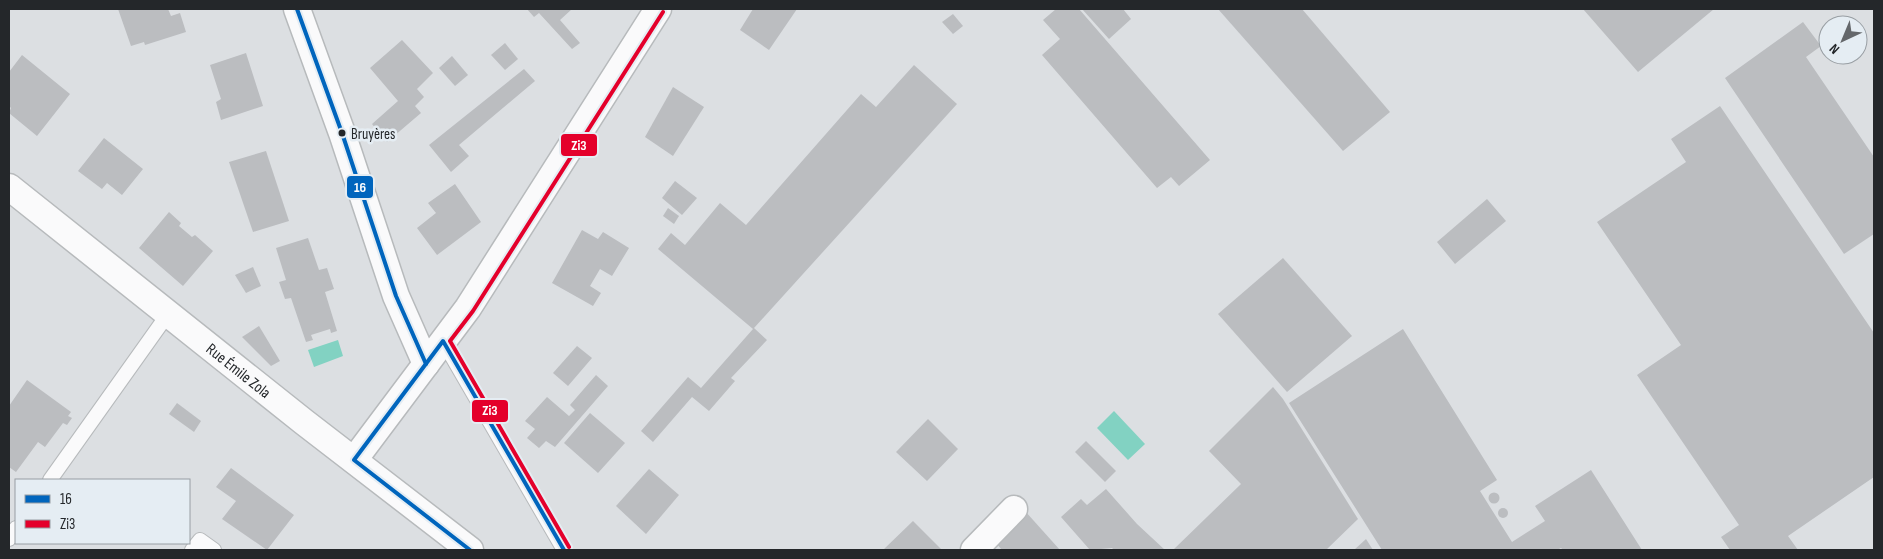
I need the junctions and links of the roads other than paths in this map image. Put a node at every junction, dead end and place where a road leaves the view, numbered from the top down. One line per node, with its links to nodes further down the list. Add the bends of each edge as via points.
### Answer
1 (297, 9): 6 (street, via 396,296)
2 (658, 9): 5 (street, via 468,308)
3 (9, 187): 4 (street, Rue Émile Zola)
4 (168, 314): 7 (street, Rue Émile Zola); 8 (lane)
5 (443, 341): 6 (street); 13 (lane)
6 (426, 364): 7 (street)
7 (354, 460): 12 (street, Rue Émile Zola)
8 (51, 479)
9 (1014, 509): 14 (street)
10 (192, 550): 11 (lane, via 200,540)
11 (214, 550)
12 (470, 550)
13 (564, 550)
14 (974, 550)

